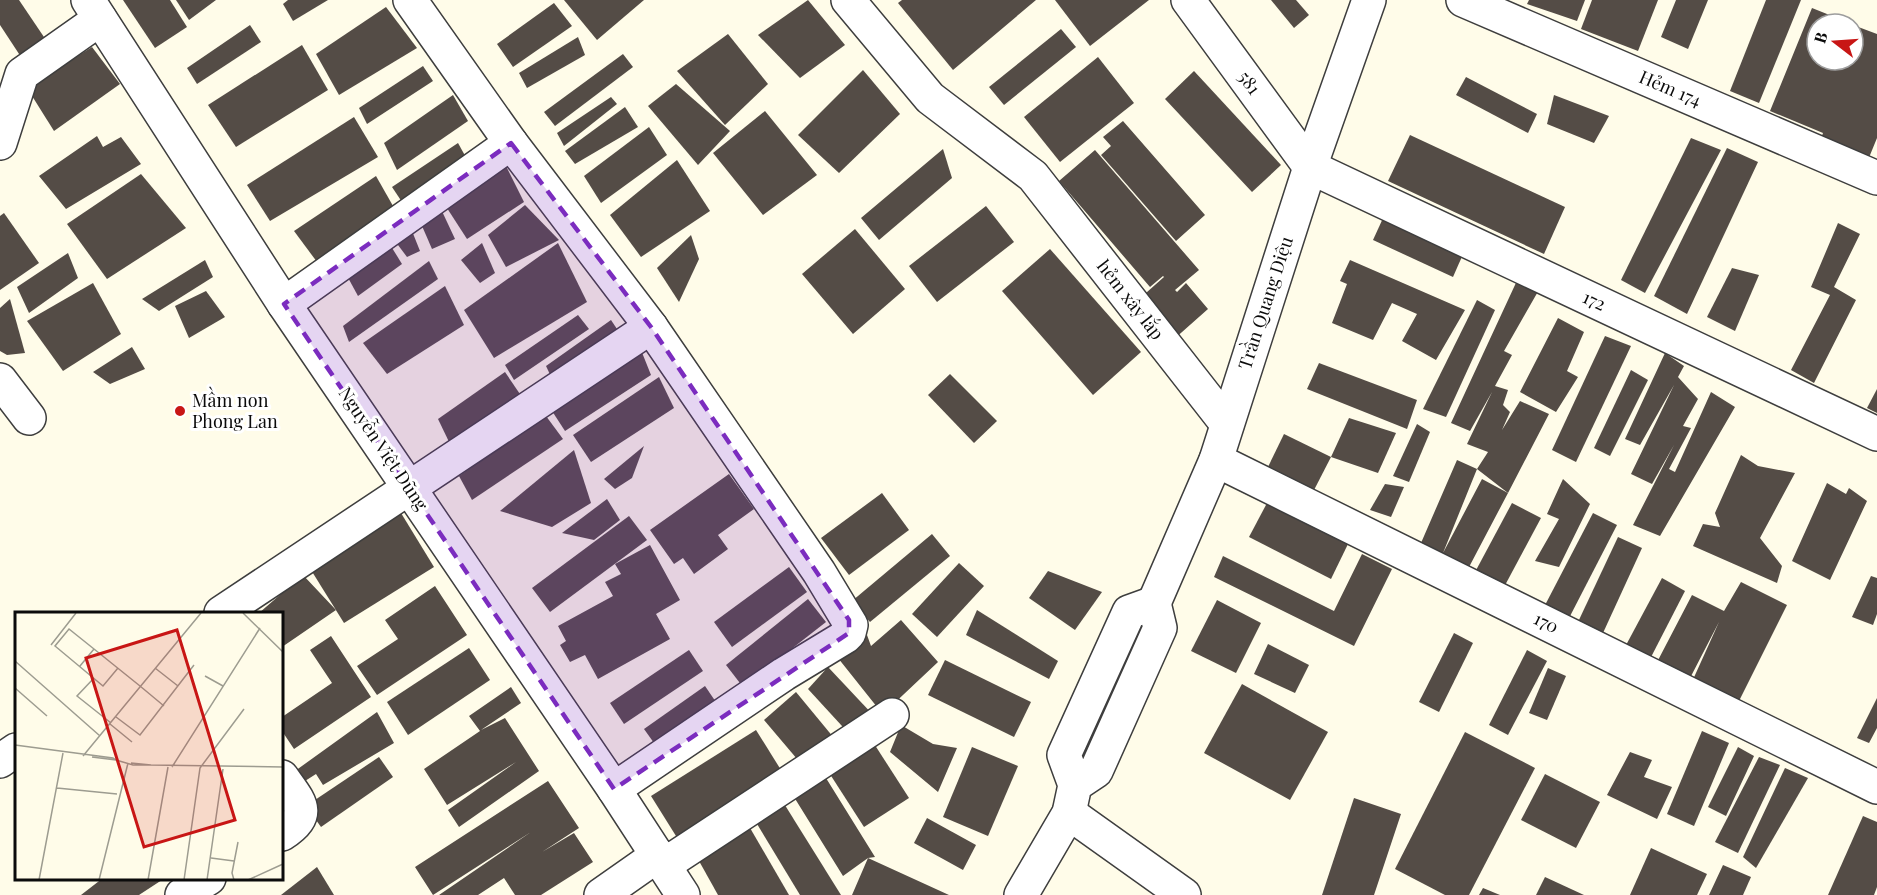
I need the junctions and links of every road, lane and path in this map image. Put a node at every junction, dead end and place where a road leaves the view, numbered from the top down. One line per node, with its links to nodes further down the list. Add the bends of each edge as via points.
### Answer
1 (411, 0): 8 (street)
2 (848, 0): 15 (street, hẻm xây lắp, via 930,98 1033,176)
3 (1188, 0): 9 (street, 581)
4 (1369, 0): 9 (street, Trần Quang Diệu)
5 (1463, 0): 10 (street, Hẻm 174)
6 (94, 10): 7 (street, via 22,74); 11 (street, Nguyễn Việt Dũng)
7 (0, 143)
8 (511, 143): 11 (street); 12 (street)
9 (1310, 167): 15 (street, Trần Quang Diệu); 16 (street, 172)
10 (1877, 178)
11 (284, 304): 18 (street, Nguyễn Việt Dũng)
12 (651, 327): 18 (street); 25 (street, via 819,572 849,620 851,630)
13 (0, 380): 14 (street)
14 (29, 418)
15 (1227, 424): 17 (street, Trần Quang Diệu)
16 (1877, 434)
17 (1216, 460): 24 (street, 170); 26 (street, Trần Quang Diệu, via 1154,603 1160,628 1096,771)
18 (409, 487): 19 (street); 25 (street, Nguyễn Việt Dũng)
19 (222, 612)
20 (892, 715): 28 (street)
21 (15, 751): 22 (street)
22 (0, 761)
23 (284, 780): 27 (street, via 300,802 300,819)
24 (1877, 787)
25 (614, 789): 28 (street, Nguyễn Việt Dũng)
26 (1072, 799): 31 (street, Trần Quang Diệu); 32 (street)
27 (284, 833)
28 (661, 860): 29 (street); 30 (street, Nguyễn Việt Dũng)
29 (601, 895)
30 (683, 895)
31 (1021, 895)
32 (1184, 895)

